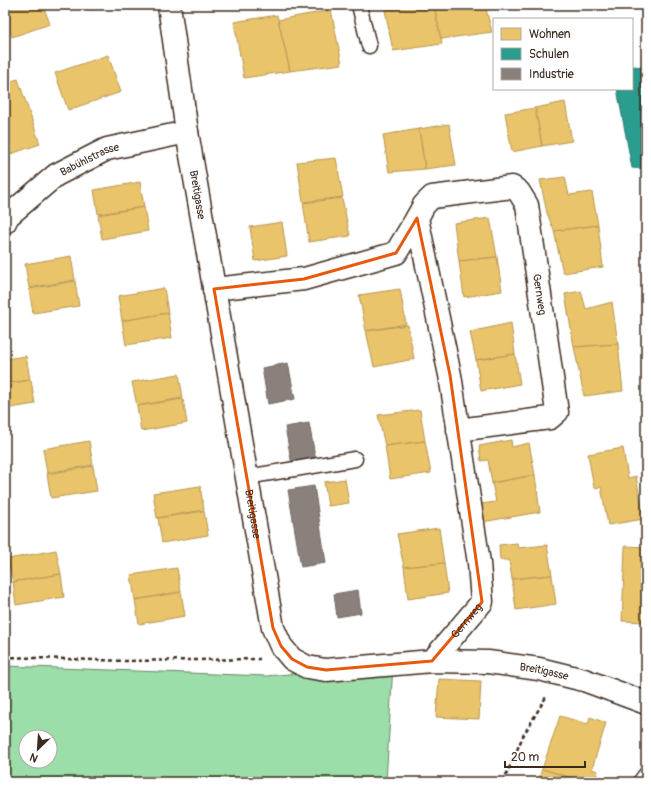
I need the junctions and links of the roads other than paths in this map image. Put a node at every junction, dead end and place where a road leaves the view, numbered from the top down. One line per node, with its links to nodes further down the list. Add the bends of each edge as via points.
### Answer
1 (169, 5): 4 (street, Breitigasse)
2 (359, 5): 3 (lane)
3 (369, 46)
4 (187, 132): 5 (street, Babühlstrasse, via 107,149 56,174); 7 (street, Breitigasse)
5 (6, 217)
6 (417, 218): 7 (street, Gernweg, via 396,253 304,279); 8 (street, Gernweg, via 450,375); 8 (street, Gernweg, via 432,197 512,187 519,192 527,205 558,412 550,418)
7 (214, 290): 10 (street, Breitigasse)
8 (458, 430): 11 (street, Gernweg, via 479,563 482,602)
9 (355, 459): 10 (lane)
10 (247, 477): 11 (street, Breitigasse, via 273,628 281,646 292,659 307,667 326,670)
11 (432, 661): 12 (street, Breitigasse, via 488,662 539,669 584,680)
12 (646, 704)
13 (646, 774): 14 (lane)
14 (640, 782)

